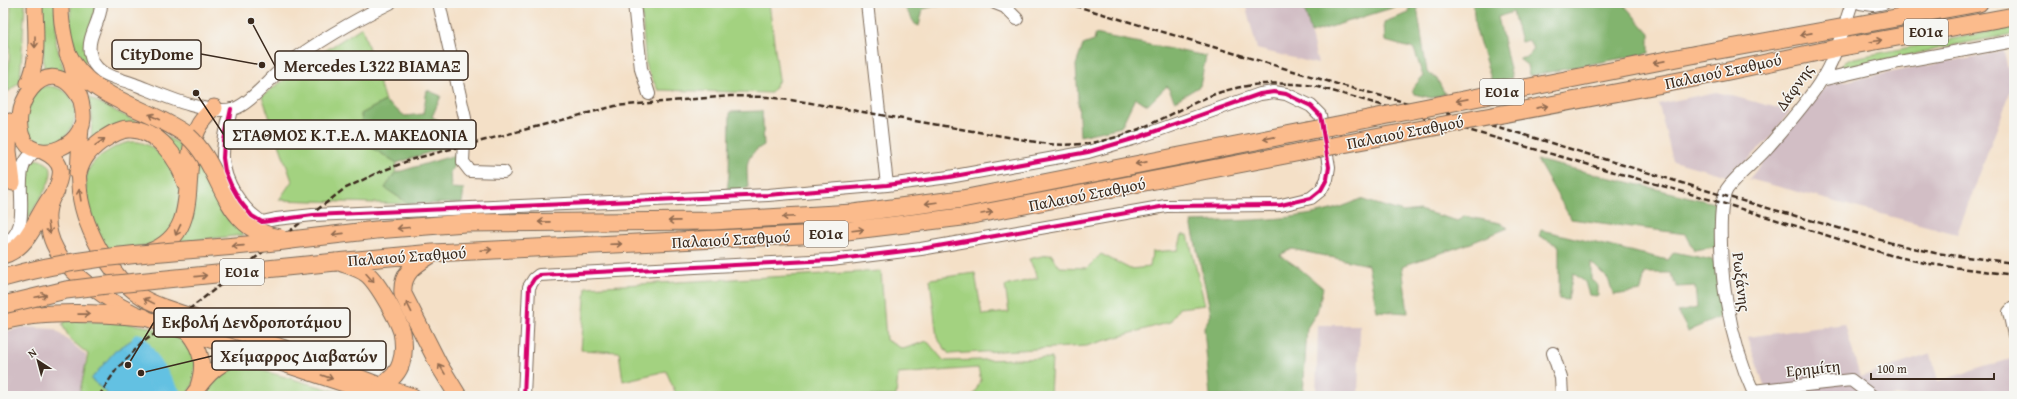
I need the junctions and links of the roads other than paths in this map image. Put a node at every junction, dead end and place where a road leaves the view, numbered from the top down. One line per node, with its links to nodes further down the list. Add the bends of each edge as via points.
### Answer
1 (35, 3): 22 (main road, one-way to 22, via 34,60)
2 (101, 3): 20 (street, via 90,41 91,56 100,71)
3 (109, 3): 20 (street, via 98,52 106,67)
4 (390, 3): 27 (street, via 302,54 243,103)
5 (439, 3): 31 (street, via 464,112 466,133 463,162 470,171)
6 (634, 3): 25 (street, via 641,69)
7 (867, 3): 35 (street)
8 (995, 3): 15 (street, via 1005,7)
9 (1852, 3): 16 (street, Δάφνης)
10 (1860, 3): 11 (street)
11 (1884, 3)
12 (1979, 3): 16 (highway, Παλαιού Σταθμού / ΕΟ1α)
13 (62, 5): 19 (main road)
14 (2014, 16): 18 (highway, Παλαιού Σταθμού / ΕΟ1α, one-way to 14)
15 (1017, 19)
16 (1844, 27): 18 (street, Δάφνης); 38 (highway, Παλαιού Σταθμού / ΕΟ1α, one-way to 38, bridge, via 962,199 853,214 713,221 465,223)
17 (2014, 41): 21 (street, via 1899,62)
18 (1837, 48): 21 (street, Δάφνης); 41 (highway, Παλαιού Σταθμού / ΕΟ1α, one-way to 18, bridge, via 716,241 830,233 962,217 1700,77)
19 (68, 54): 23 (main road); 24 (highway, via 78,71)
20 (124, 80): 26 (street, via 167,98)
21 (1821, 80): 33 (street, Δάφνης, via 1798,112)
22 (28, 83): 23 (main road, via 46,78); 28 (main road, via 14,98)
23 (74, 88): 24 (highway); 29 (main road, via 83,113)
24 (102, 90): 38 (highway, one-way to 24, bridge, via 268,237 241,220 204,155 188,136)
25 (649, 94)
26 (214, 108): 27 (street); 37 (highway, via 202,122 194,139)
27 (231, 109): 35 (street, bridge, via 223,158 228,178 240,201 252,216 262,222 313,215 768,195)
28 (11, 120): 30 (main road, via 20,140); 34 (main road, via 9,151)
29 (81, 126): 30 (main road, via 66,146 52,151); 32 (main road)
30 (40, 150): 34 (street, via 28,154 18,162); 36 (main road, via 53,158 59,167 60,179)
31 (504, 172)
32 (78, 173): 37 (highway, one-way to 37, via 84,156 97,144 120,131 138,130 154,138 174,157 182,171); 49 (main road, one-way to 32, via 151,302 130,288 114,269 93,236 82,206)
33 (1740, 176): 58 (street, Ρωξάνης, via 1727,190 1722,203 1721,244 1729,316)
34 (13, 183): 39 (street, via 17,230 13,238)
35 (887, 185): 61 (street, via 949,177 1088,152 1136,138 1260,94 1274,92 1296,98 1311,106 1320,115 1329,167 1327,179 1317,194 1311,198 1281,205 1166,206 921,249 831,260 539,275 529,287)
36 (56, 191): 42 (highway, via 25,242); 47 (main road, one-way to 47, via 49,207 48,221 52,241 57,250 75,272 101,295)
37 (187, 194): 40 (highway, one-way to 40, bridge, via 184,214 174,238 160,249)
38 (291, 240): 40 (highway, ΕΟ1α, one-way to 40, bridge, via 249,246)
39 (3, 244)
40 (150, 252): 44 (highway, ΕΟ1α, bridge, via 66,264)
41 (433, 253): 43 (highway, Παλαιού Σταθμού / ΕΟ1α); 60 (highway, one-way to 41, via 439,365 403,294 403,282 409,270)
42 (3, 255)
43 (336, 262): 45 (highway, Παλαιού Σταθμού / ΕΟ1α, one-way to 43, bridge, via 66,290); 56 (highway, one-way to 56, via 352,266 367,274 383,296 401,331 401,362)
44 (3, 278)
45 (3, 305)
46 (2014, 307): 51 (street, via 2009,312)
47 (143, 317): 48 (highway, one-way to 47, via 61,314); 50 (main road)
48 (3, 321)
49 (226, 327): 52 (main road); 56 (main road, via 282,347)
50 (188, 333): 52 (main road); 57 (main road, via 200,351 201,377)
51 (2014, 335)
52 (219, 344): 53 (main road); 55 (main road)
53 (249, 353): 55 (main road, via 223,362); 56 (main road, one-way to 56)
54 (1553, 353): 62 (street, via 1562,378)
55 (205, 378): 57 (main road)
56 (381, 391): 59 (main road)
57 (194, 393)
58 (1754, 394): 63 (street, Ερημίτη, via 1851,380)
59 (413, 396)
60 (458, 396)
61 (524, 396)
62 (1562, 396)
63 (1872, 396)

